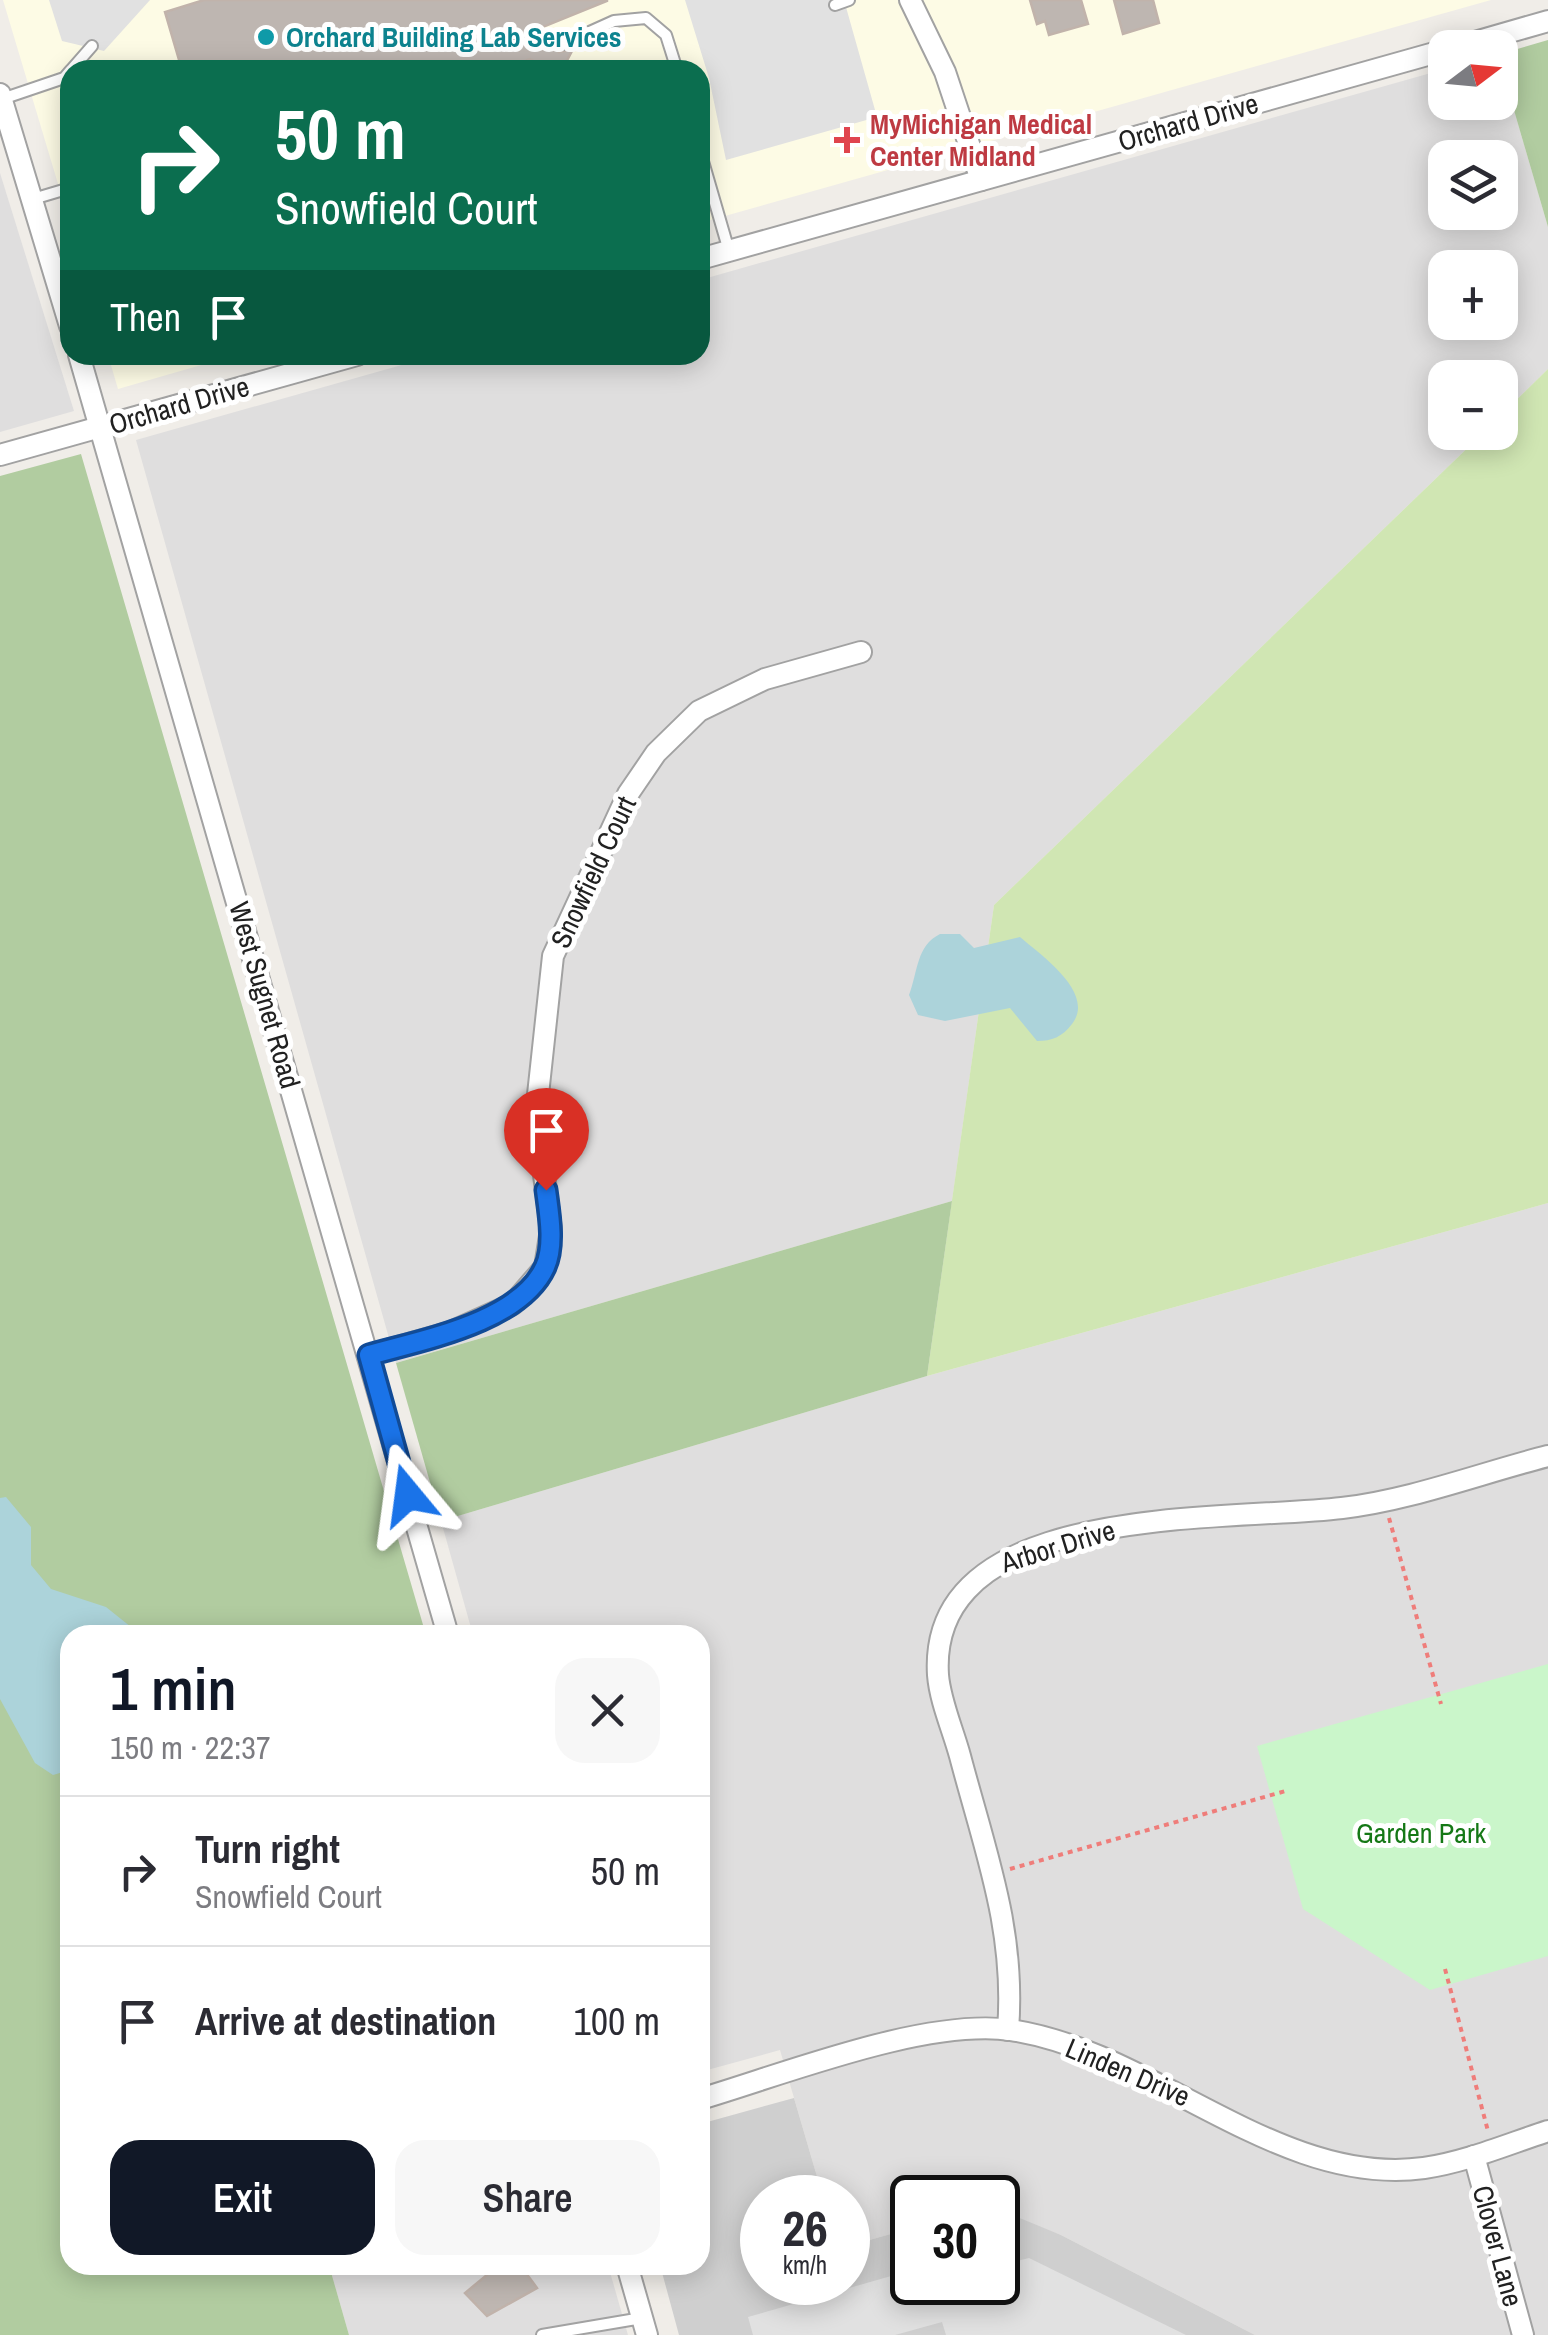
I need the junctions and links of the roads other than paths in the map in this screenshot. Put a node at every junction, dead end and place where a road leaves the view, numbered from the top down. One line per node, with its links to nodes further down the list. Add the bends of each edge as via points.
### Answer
1 (849, 0): 3 (lane)
2 (910, 0): 13 (street, via 946,72)
3 (836, 5)
4 (1548, 21): 5 (street)
5 (1517, 30)
6 (563, 44): 10 (lane, via 614,21 646,18 666,35)
7 (92, 46): 9 (lane)
8 (1428, 55): 13 (street, Orchard Drive)
9 (80, 60)
10 (674, 60)
11 (60, 79): 12 (lane)
12 (1, 96): 16 (street)
13 (981, 180): 17 (street, Orchard Drive)
14 (710, 185): 17 (lane)
15 (60, 191): 16 (lane)
16 (32, 199): 19 (street)
17 (729, 251): 18 (street, Orchard Drive)
18 (710, 256)
19 (60, 293)
20 (82, 365): 22 (street, West Sugnet Road)
21 (321, 365): 22 (street, Orchard Drive)
22 (100, 427): 23 (street, Orchard Drive); 25 (street, West Sugnet Road)
23 (0, 455)
24 (861, 652): 25 (street, Snowfield Court, via 764,678 699,711 656,753 620,810 553,956 536,1113 550,1229 545,1267 514,1304 451,1332)
25 (369, 1355): 27 (street, West Sugnet Road)
26 (1548, 1456): 28 (street, Arbor Drive, via 1383,1499 1307,1511 1148,1519 1002,1559 972,1579 945,1622 938,1675 1009,1946)
27 (445, 1625)
28 (1008, 2030): 29 (street, Linden Drive, via 912,2038); 31 (street, Linden Drive, via 1120,2066 1275,2143 1327,2161 1424,2168)
29 (710, 2095)
30 (1548, 2130): 31 (street, Linden Drive)
31 (1474, 2156): 35 (street, Clover Lane)
32 (630, 2275): 33 (street)
33 (645, 2327): 34 (lane)
34 (542, 2335)
35 (1523, 2335)

